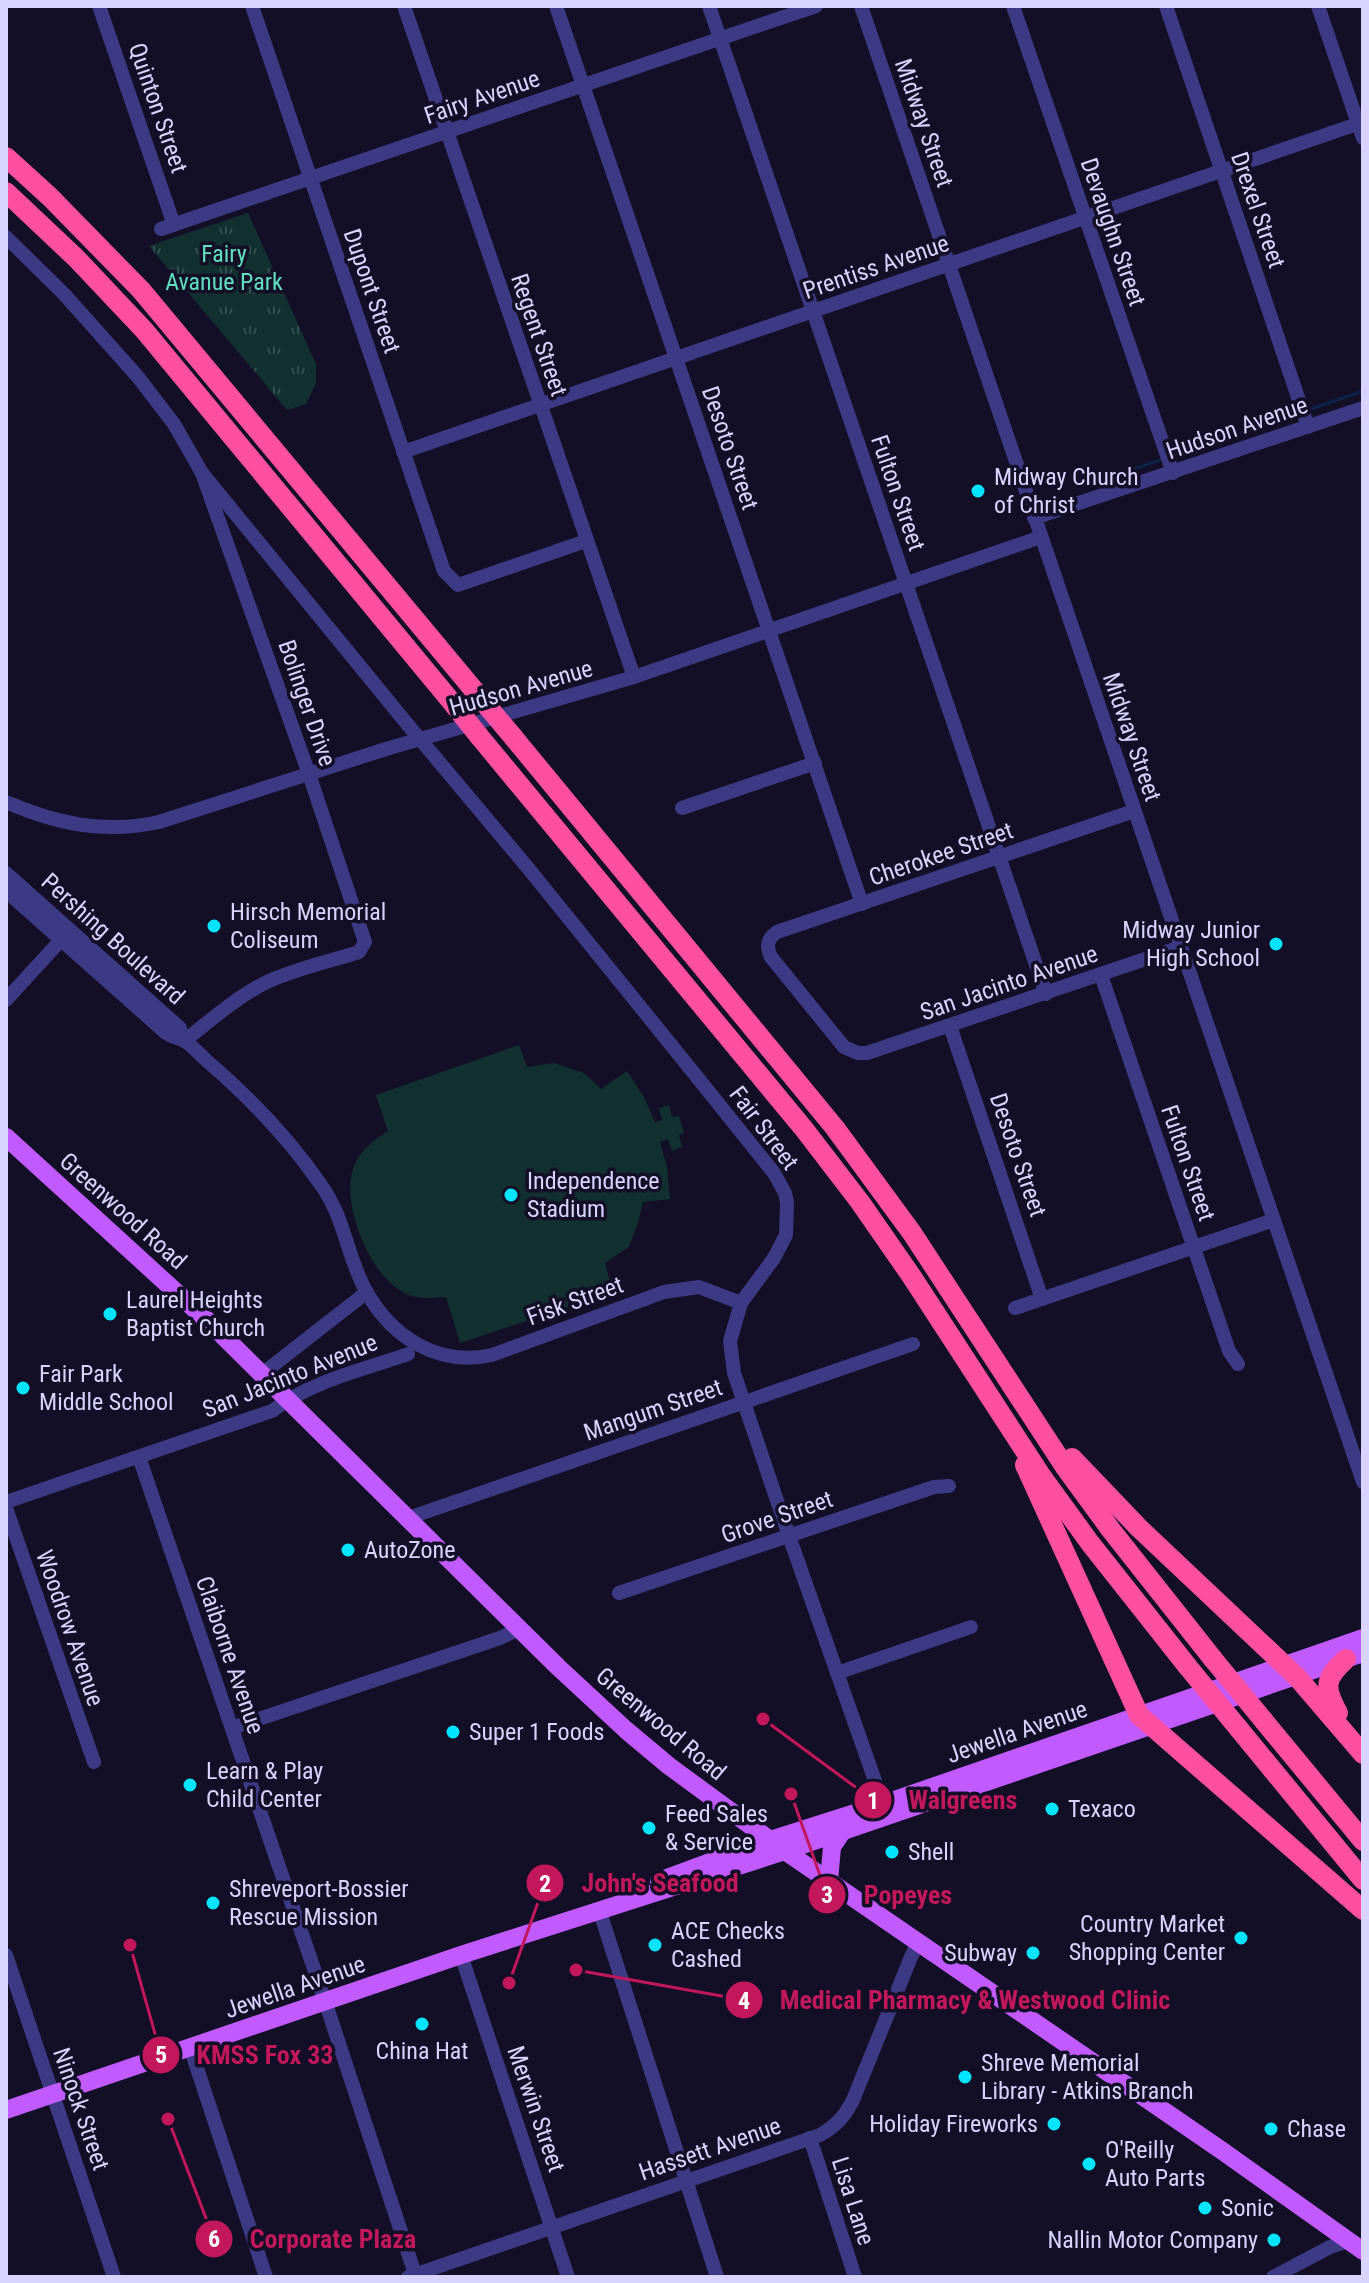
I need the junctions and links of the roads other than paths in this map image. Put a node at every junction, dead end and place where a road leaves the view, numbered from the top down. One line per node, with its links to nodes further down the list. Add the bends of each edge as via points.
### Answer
1 (99, 6): 20 (street, Quinton Street)
2 (252, 6): 17 (street, Dupont Street)
3 (404, 6): 14 (street, Regent Street)
4 (556, 6): 12 (street, Desoto Street)
5 (709, 6): 11 (street, Fulton Street)
6 (816, 6): 11 (street, Fairy Avenue)
7 (861, 6): 22 (street, Midway Street)
8 (1013, 6): 19 (street, Devaughn Street)
9 (1166, 6): 16 (street, Drexel Street)
10 (1318, 6): 13 (street)
11 (720, 39): 12 (street, Fairy Avenue); 23 (street, Fulton Street)
12 (583, 85): 14 (street, Fairy Avenue); 24 (street, Desoto Street)
13 (1361, 128): 16 (street, Prentiss Avenue)
14 (447, 132): 17 (street, Fairy Avenue); 25 (street, Regent Street)
15 (6, 157): 69 (highway, bridge, via 141,290 835,1128 912,1233)
16 (1221, 171): 19 (street, Prentiss Avenue); 27 (street, Drexel Street)
17 (311, 179): 20 (street, Fairy Avenue); 28 (street, Dupont Street)
18 (6, 192): 70 (highway, bridge, via 144,330 804,1129 912,1277)
19 (1085, 219): 22 (street, Prentiss Avenue); 30 (street, Devaughn Street)
20 (168, 227)
21 (6, 237): 29 (street, Bolinger Drive, via 138,377)
22 (949, 265): 23 (street, Prentiss Avenue); 31 (street, Midway Street)
23 (812, 313): 24 (street, Prentiss Avenue); 34 (street, Fulton Street)
24 (676, 359): 25 (street, Prentiss Avenue); 35 (street, Desoto Street)
25 (540, 406): 28 (street, Prentiss Avenue); 33 (street, Regent Street)
26 (1363, 408): 27 (street, Hudson Avenue)
27 (1308, 427): 30 (street, Hudson Avenue)
28 (403, 452): 33 (street, Dupont Street, via 444,571 458,585)
29 (202, 473): 37 (street, Bolinger Drive); 39 (street, Bolinger Drive)
30 (1173, 473): 31 (street, Hudson Avenue)
31 (1034, 518): 32 (street, Midway Street)
32 (1041, 537): 34 (street, Hudson Avenue); 42 (street, Midway Street)
33 (586, 541): 36 (street, Regent Street)
34 (906, 584): 35 (street, Hudson Avenue); 43 (street, Fulton Street)
35 (770, 631): 36 (street, Hudson Avenue); 38 (street, Desoto Street)
36 (634, 677): 39 (street, Hudson Avenue)
37 (408, 725): 60 (street, Fair Street, bridge, via 774,1173 787,1202 786,1235)
38 (815, 763): 41 (street); 46 (street, Desoto Street)
39 (309, 774): 40 (street, Hudson Avenue, via 159,822 124,828 71,824); 53 (street, Bolinger Drive, via 363,948 265,983)
40 (6, 802)
41 (682, 808)
42 (1134, 811): 43 (street, Cherokee Street); 48 (street, Midway Street)
43 (999, 858): 46 (street, Cherokee Street); 50 (street, Fulton Street)
44 (6, 873): 53 (street, Pershing Boulevard, via 180,1028)
45 (6, 891): 47 (street, Pershing Boulevard)
46 (862, 904): 54 (street, Cherokee Street, via 777,932 767,945 771,957)
47 (60, 941): 51 (street); 53 (street, Pershing Boulevard, via 166,1033)
48 (1181, 947): 49 (street, San Jacinto Avenue); 56 (street, Midway Street)
49 (1101, 975): 50 (street, San Jacinto Avenue); 57 (street, Fulton Street)
50 (1046, 994): 52 (street, San Jacinto Avenue)
51 (6, 1000)
52 (950, 1026): 54 (street, San Jacinto Avenue, via 867,1053); 59 (street, Desoto Street)
53 (184, 1041): 58 (street, Pershing Boulevard, via 275,1127 321,1185 340,1219)
54 (849, 1050)
55 (6, 1137): 66 (main road, Greenwood Road)
56 (1274, 1220): 57 (street); 72 (street, Midway Street)
57 (1194, 1248): 59 (street); 65 (street, Fulton Street)
58 (367, 1292): 63 (street, Pershing Boulevard, via 389,1321); 66 (street)
59 (1042, 1299): 61 (street)
60 (741, 1303): 63 (street, Fisk Street, via 699,1287 664,1292 481,1357 459,1359); 68 (street, Fair Street, via 730,1341)
61 (1015, 1308)
62 (913, 1344): 68 (street, Mangum Street)
63 (424, 1348)
64 (408, 1354): 67 (street, San Jacinto Avenue)
65 (1238, 1364)
66 (262, 1374): 67 (main road, Greenwood Road)
67 (287, 1399): 71 (street, San Jacinto Avenue, via 272,1411); 76 (main road, Greenwood Road)
68 (743, 1402): 76 (street, Mangum Street); 77 (street, Fair Street)
69 (1031, 1415): 83 (highway, via 1139,1528); 91 (highway, bridge, via 1111,1530)
70 (1015, 1438): 85 (highway); 93 (highway, bridge, via 1090,1543)
71 (139, 1457): 74 (street, San Jacinto Avenue); 86 (street, Claiborne Avenue)
72 (1363, 1482)
73 (949, 1486): 77 (street, Grove Street)
74 (6, 1502)
75 (6, 1508): 88 (street, Woodrow Avenue)
76 (408, 1518): 80 (main road, Greenwood Road)
77 (789, 1536): 78 (street, Grove Street); 84 (street, Fair Street)
78 (619, 1593)
79 (971, 1627): 84 (street)
80 (519, 1629): 86 (street); 92 (main road, Greenwood Road, via 669,1766)
81 (1363, 1638): 83 (main road, Jewella Avenue)
82 (1355, 1656): 83 (main road, Jewella Avenue); 87 (highway, via 1332,1673 1327,1690)
83 (1291, 1671): 85 (main road, Jewella Avenue); 87 (highway)
84 (837, 1673): 89 (street, Fair Street)
85 (1145, 1721): 89 (main road, Jewella Avenue); 96 (highway)
86 (232, 1728): 100 (street, Claiborne Avenue)
87 (1363, 1754)
88 (94, 1762)
89 (885, 1810): 90 (main road, Jewella Avenue); 92 (main road, Jewella Avenue)
90 (842, 1832): 92 (main road, Jewella Avenue); 94 (main road, via 832,1847)
91 (1363, 1841)
92 (778, 1846): 94 (main road, Greenwood Road); 95 (main road, Jewella Avenue, via 663,1892)
93 (1363, 1880)
94 (829, 1881): 97 (main road, Greenwood Road)
95 (599, 1909): 99 (main road, Jewella Avenue); 105 (street)
96 (1363, 1910)
97 (918, 1943): 104 (street, Hassett Avenue, via 847,2112 831,2129); 107 (main road, Greenwood Road)
98 (6, 1955): 102 (street, Ninock Street)
99 (461, 1955): 100 (main road, Jewella Avenue); 106 (street, Merwin Street)
100 (325, 2001): 101 (main road, Jewella Avenue); 108 (street, Claiborne Avenue)
101 (190, 2047): 102 (main road, Jewella Avenue); 110 (street)
102 (53, 2094): 103 (main road, Jewella Avenue); 109 (street, Ninock Street)
103 (6, 2110)
104 (810, 2138): 105 (street, Hassett Avenue); 113 (street, Lisa Lane)
105 (687, 2181): 106 (street, Hassett Avenue); 112 (street)
106 (552, 2227): 108 (street, Hassett Avenue); 111 (street, Merwin Street)
107 (1356, 2246): 114 (street, via 1330,2247)
108 (413, 2276)
109 (114, 2277)
110 (266, 2277)
111 (568, 2277)
112 (717, 2277)
113 (855, 2277)
114 (1273, 2277)

